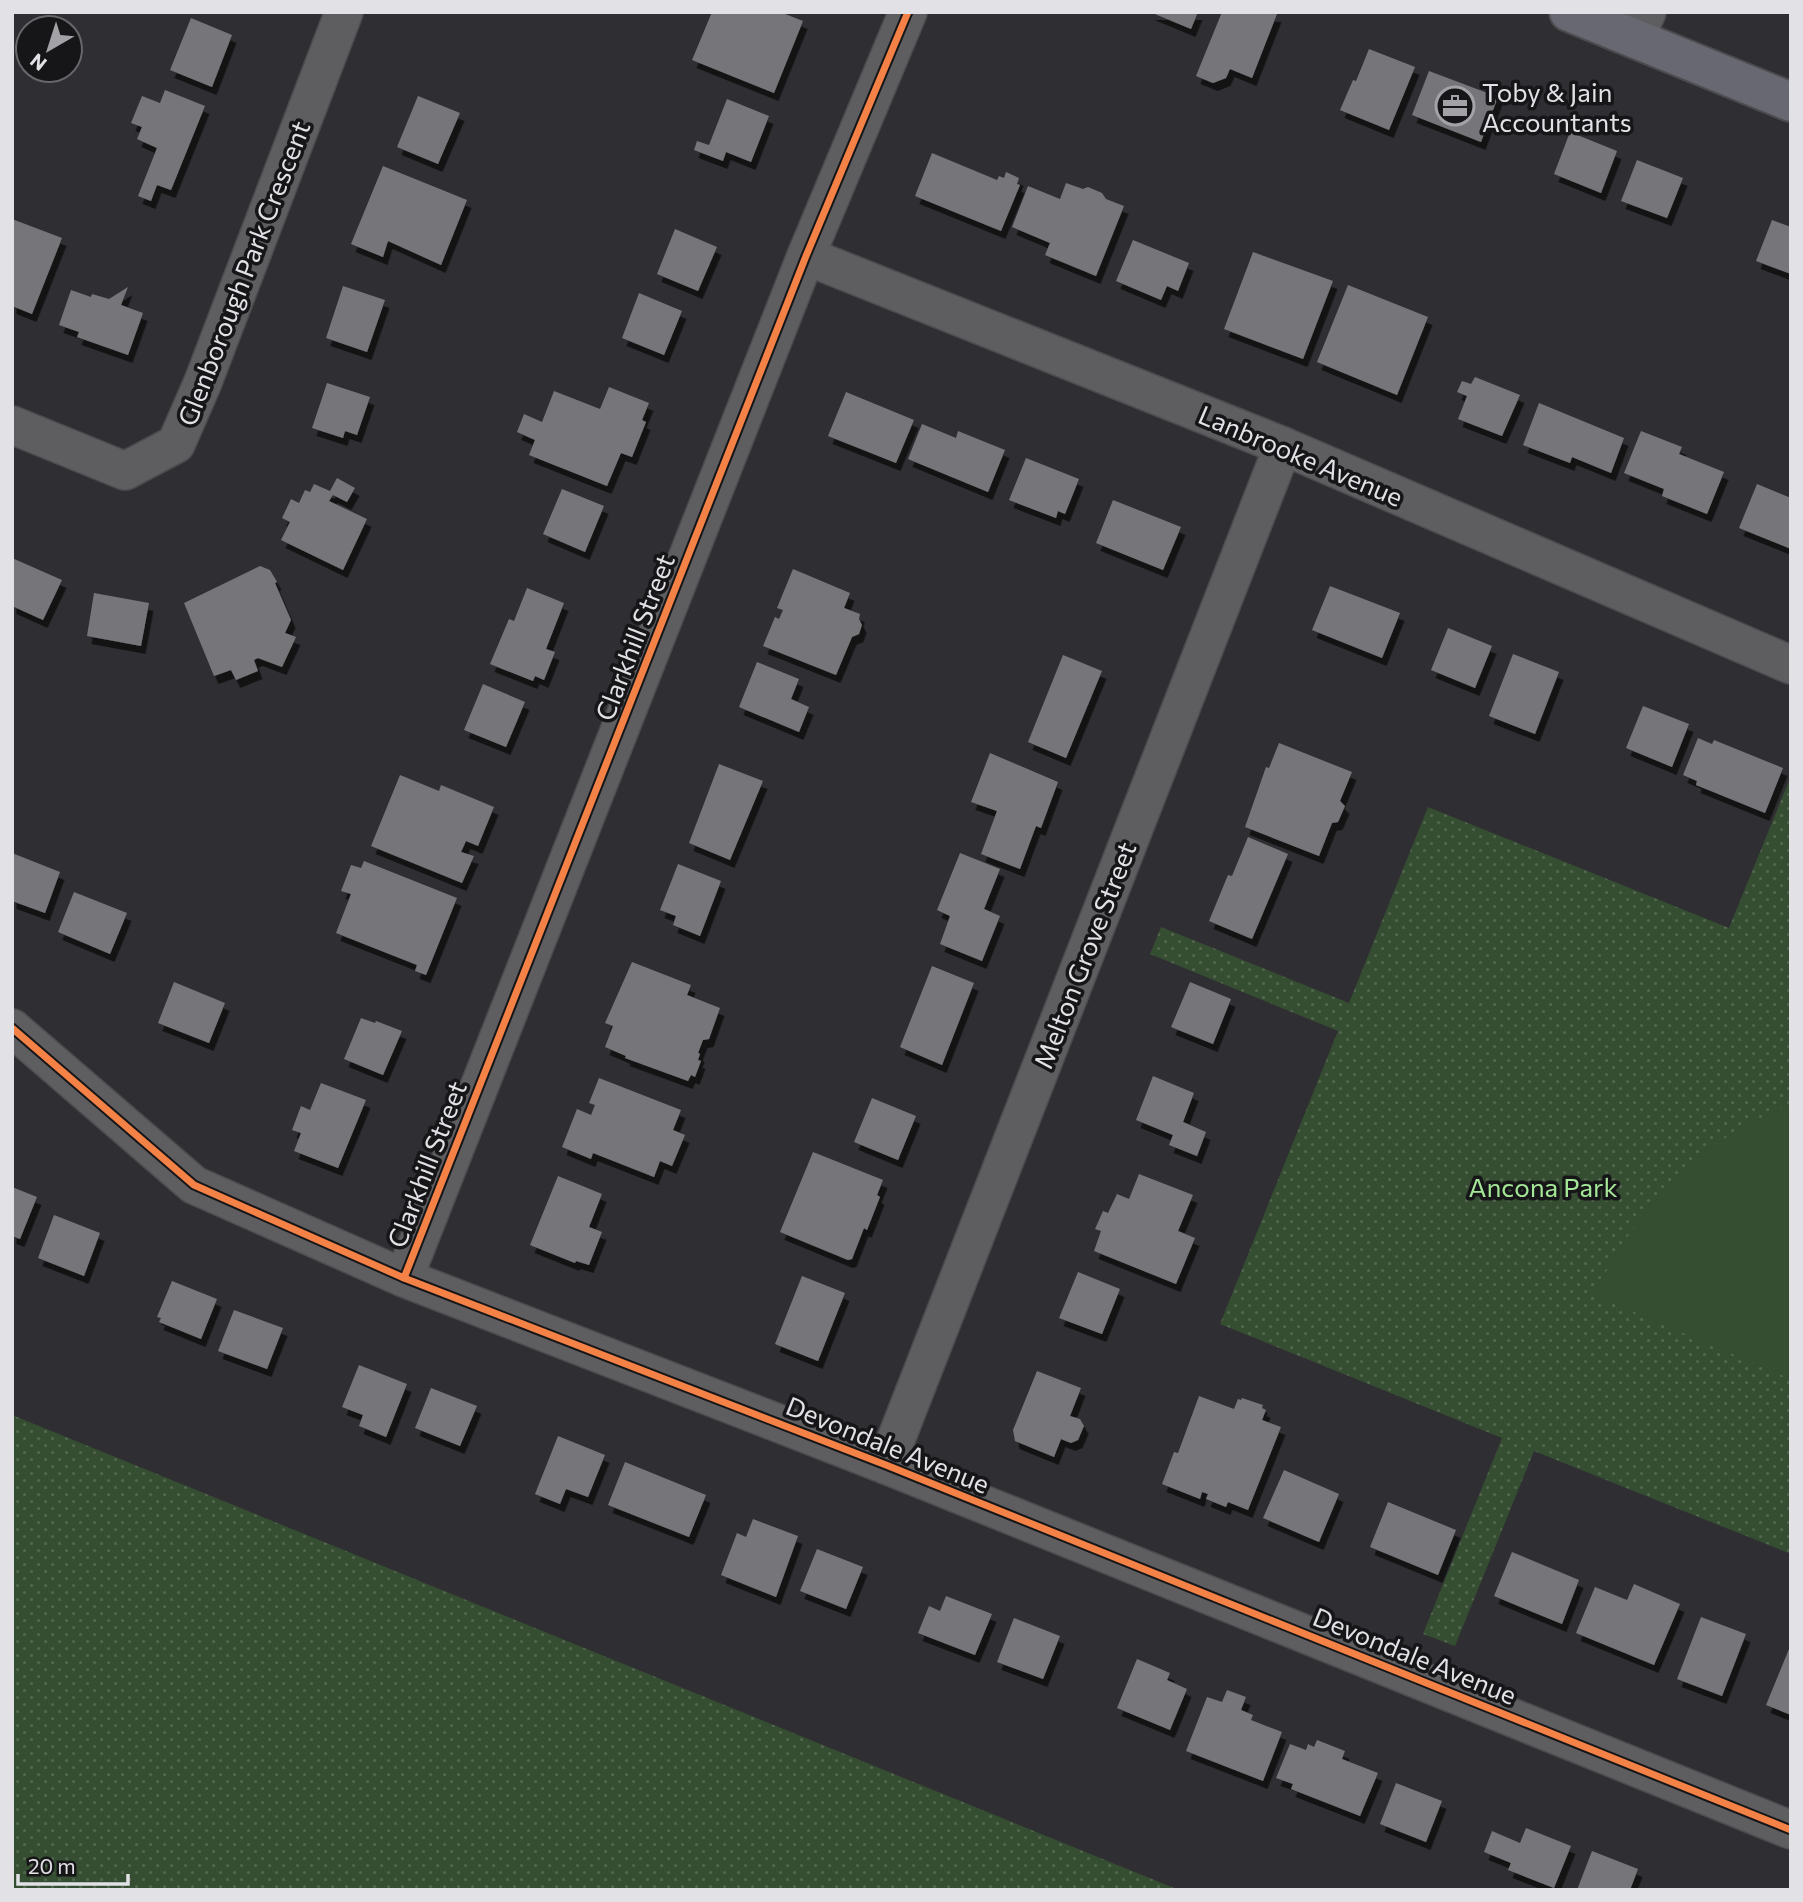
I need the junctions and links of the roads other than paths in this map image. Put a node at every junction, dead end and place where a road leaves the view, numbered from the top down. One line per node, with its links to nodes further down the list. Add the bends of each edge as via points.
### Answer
1 (344, 12): 7 (street, Glenborough Park Crescent, via 176,444 125,471)
2 (908, 12): 6 (street, Clarkhill Street)
3 (1569, 12): 4 (main road)
4 (1641, 26): 5 (main road)
5 (1791, 102)
6 (806, 256): 8 (street, Lanbrooke Avenue); 11 (street, Clarkhill Street)
7 (12, 425)
8 (1283, 446): 9 (street, Lanbrooke Avenue); 12 (street, Melton Grove Street)
9 (1791, 665)
10 (12, 1028): 11 (street, Devondale Avenue, via 194,1185)
11 (404, 1278): 12 (street, Devondale Avenue)
12 (886, 1465): 13 (street, Devondale Avenue)
13 (1791, 1830)

